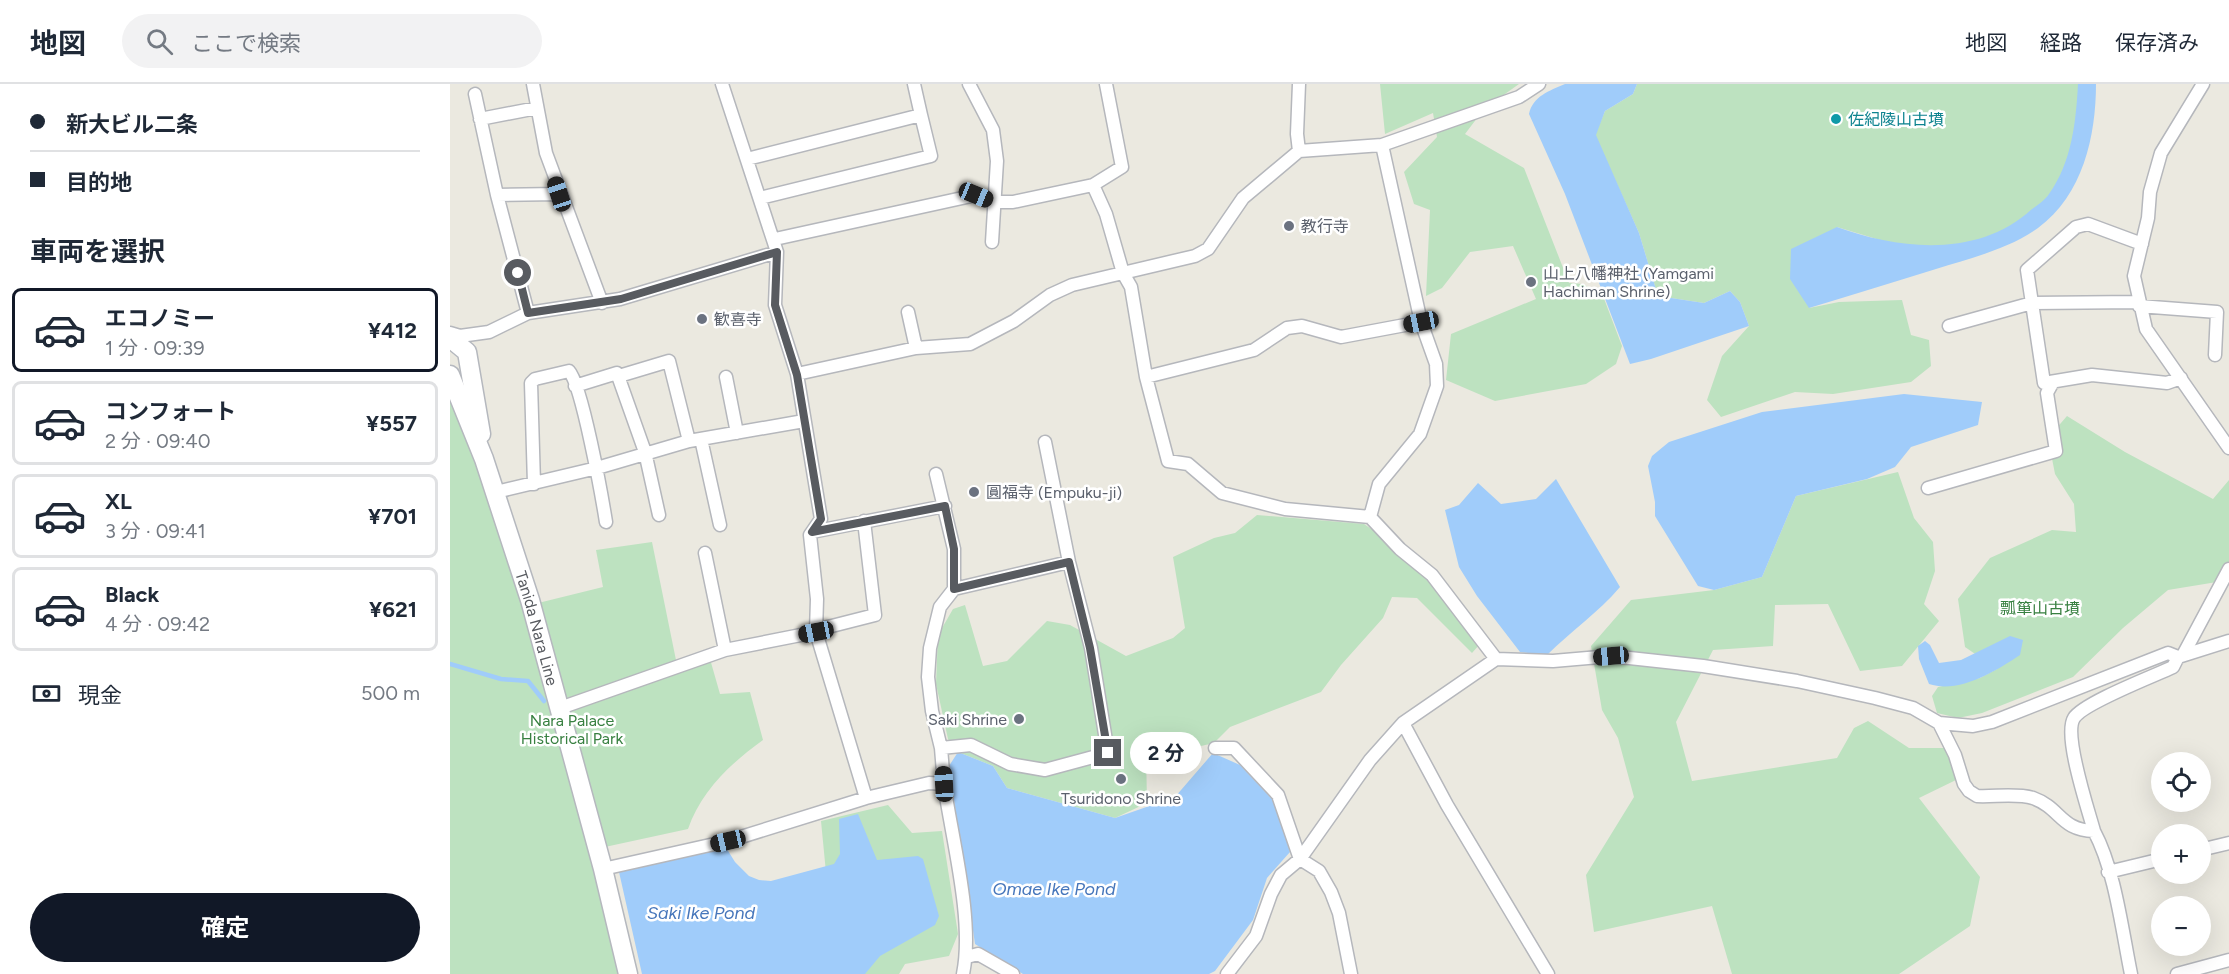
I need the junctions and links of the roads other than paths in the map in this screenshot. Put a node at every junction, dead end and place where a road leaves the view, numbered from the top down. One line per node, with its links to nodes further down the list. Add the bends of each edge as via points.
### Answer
1 (533, 84): 10 (street)
2 (722, 84): 15 (street)
3 (914, 84): 11 (street)
4 (969, 84): 20 (street, via 993,130)
5 (1106, 84): 16 (street, via 1122,168)
6 (1299, 84): 14 (street)
7 (1539, 84): 13 (street, via 1519,98)
8 (2203, 84): 22 (street, via 2161,153)
9 (475, 94): 12 (street)
10 (537, 108): 12 (street); 17 (street)
11 (921, 115): 15 (street); 19 (street, via 931,156)
12 (480, 119): 18 (street)
13 (1382, 145): 14 (street); 30 (street)
14 (1299, 151): 24 (street, via 1243,198 1208,249 1195,256)
15 (747, 159): 19 (street)
16 (1093, 185): 20 (street); 24 (street)
17 (559, 194): 18 (street); 25 (street)
18 (497, 195): 29 (street)
19 (760, 198): 23 (street)
20 (996, 202): 21 (street); 23 (street, via 976,195)
21 (992, 242)
22 (2142, 244): 26 (street, via 2088,224 2076,227 2027,270); 27 (street, via 2134,276)
23 (776, 245): 25 (street); 36 (street, via 775,305)
24 (1123, 273): 33 (street, via 1072,285 1050,295 1014,321 970,344); 39 (street, via 1135,302)
25 (602, 303): 29 (street)
26 (2032, 303): 27 (street); 31 (street); 41 (street, via 2044,383)
27 (2139, 304): 34 (street, via 2217,312); 40 (street, via 2146,329)
28 (908, 312): 33 (street)
29 (528, 313): 32 (street, via 489,332)
30 (1421, 322): 39 (street, via 1341,337 1302,326 1287,328 1254,350); 57 (street, via 1436,364 1437,386 1420,434 1379,484)
31 (1949, 326)
32 (450, 336): 49 (main road, Tanida Nara Line, via 467,352)
33 (916, 348): 36 (street)
34 (2215, 355)
35 (450, 375): 49 (main road, Tanida Nara Line)
36 (797, 375): 43 (street)
37 (619, 376): 42 (street, via 617,373); 45 (street, via 669,361); 48 (street)
38 (726, 377): 44 (street)
39 (1146, 377): 57 (street, via 1168,461 1188,464 1222,493 1285,509)
40 (2181, 378): 41 (street, via 2167,383 2092,375); 47 (street)
41 (2053, 382): 53 (street, via 2047,393 2056,451)
42 (575, 386): 50 (street); 52 (street, via 568,371 531,383)
43 (804, 421): 44 (street); 61 (street, via 821,519)
44 (737, 433): 45 (street)
45 (695, 440): 48 (street); 60 (street)
46 (1045, 442): 63 (street)
47 (2229, 448)
48 (645, 452): 50 (street); 56 (street)
49 (484, 459): 54 (main road, Tanida Nara Line)
50 (597, 468): 52 (street); 59 (street)
51 (936, 474): 55 (street)
52 (534, 484): 54 (street)
53 (1928, 488)
54 (495, 492): 71 (main road, Tanida Nara Line)
55 (945, 506): 58 (street); 65 (street, via 954,549)
56 (659, 515)
57 (1370, 517): 70 (street, via 1432,575)
58 (864, 521): 61 (street); 66 (street, via 875,615)
59 (606, 522)
60 (720, 525)
61 (812, 532): 66 (street)
62 (705, 553): 68 (street)
63 (1069, 562): 65 (street); 74 (street, via 1090,648 1108,753 1045,770 1010,764 971,745)
64 (2229, 569): 69 (street)
65 (954, 589): 74 (street, via 940,607 930,648 929,688)
66 (816, 631): 68 (street); 77 (street)
67 (2229, 641): 69 (street)
68 (725, 650): 71 (street)
69 (2180, 656): 73 (street, via 2168,653 1992,722 1973,726); 78 (street, via 2173,667 2082,709 2071,723 2070,734)
70 (1496, 659): 72 (street); 73 (street, via 1554,661 1611,656 1703,666 1875,698 1913,708)
71 (560, 708): 83 (main road, Tanida Nara Line)
72 (1403, 723): 81 (street, via 1370,760); 92 (street)
73 (1939, 723): 78 (street, via 1969,791 1977,796 2032,798 2076,830)
74 (941, 748): 76 (street)
75 (1215, 748): 81 (street, via 1234,748 1278,795)
76 (944, 784): 77 (street, via 929,783); 85 (street, via 965,917)
77 (866, 798): 83 (street, via 728,841)
78 (2094, 831): 84 (street)
79 (2229, 843): 80 (street)
80 (2211, 847)
81 (1300, 859): 90 (street, via 1281,875 1256,936); 91 (street, via 1319,871 1331,892 1339,913)
82 (2151, 862): 84 (street)
83 (603, 869): 87 (main road, Tanida Nara Line)
84 (2108, 872): 93 (street)
85 (967, 957): 88 (street); 89 (street, via 978,954)
86 (2229, 960): 94 (street)
87 (628, 974)
88 (963, 974)
89 (1013, 974)
90 (1227, 974)
91 (1350, 974)
92 (1548, 974)
93 (2131, 974)
94 (2177, 974)

